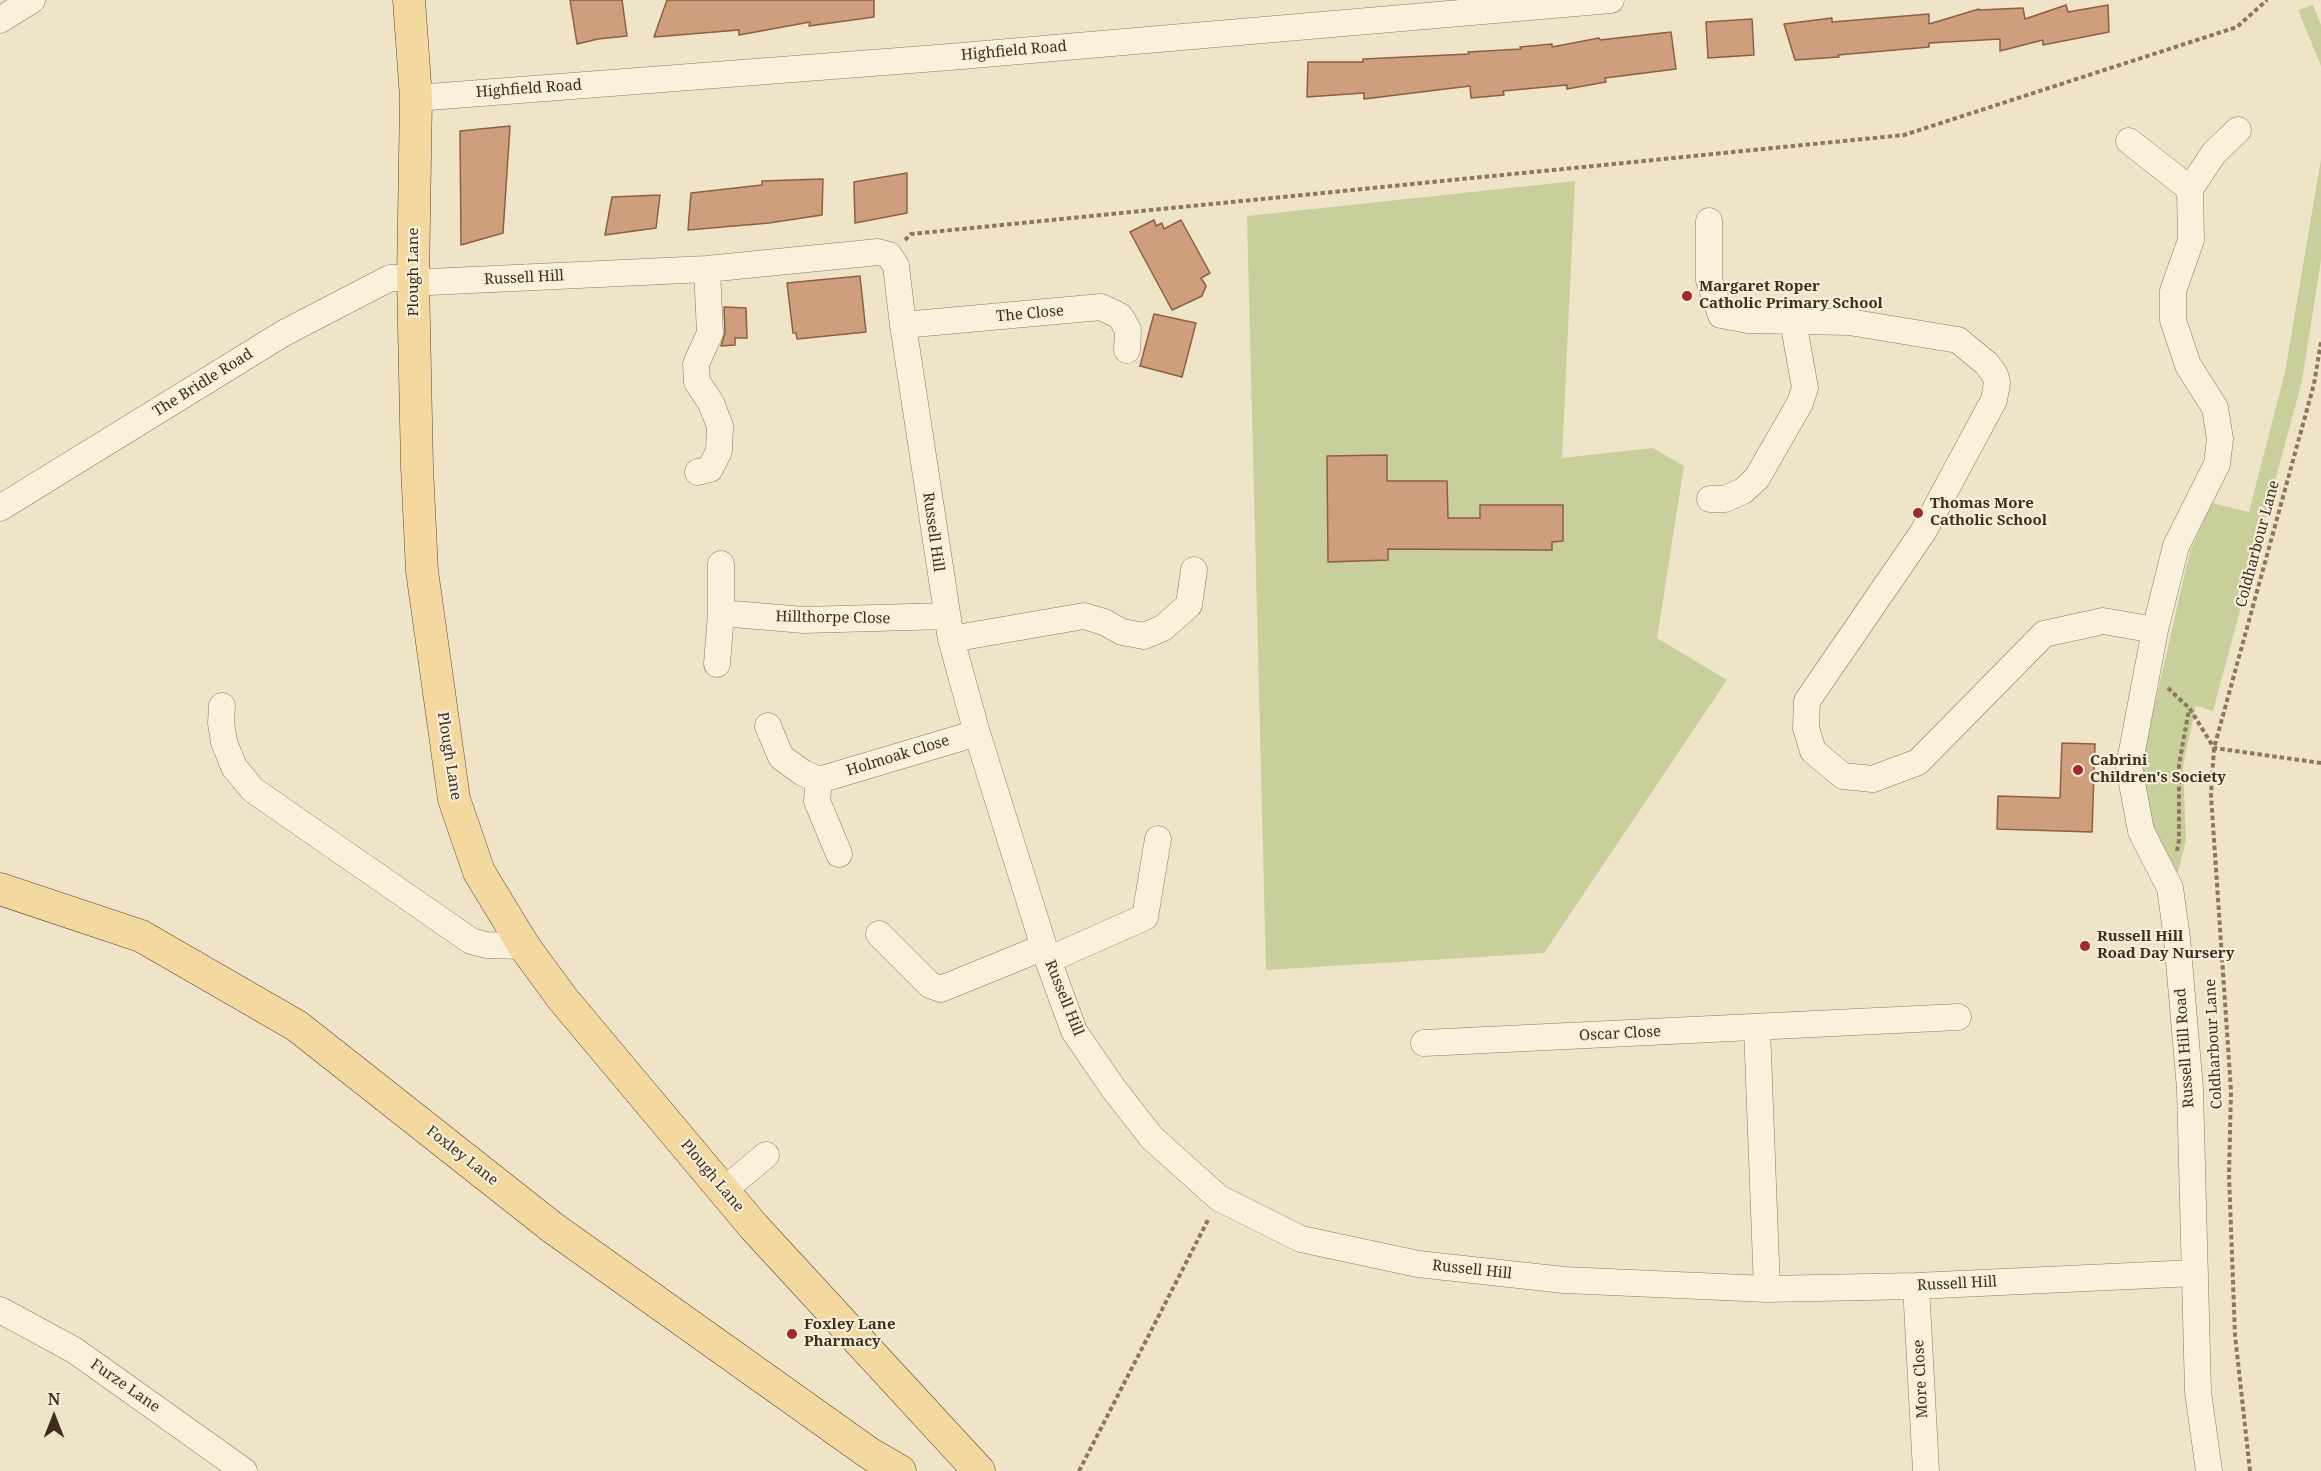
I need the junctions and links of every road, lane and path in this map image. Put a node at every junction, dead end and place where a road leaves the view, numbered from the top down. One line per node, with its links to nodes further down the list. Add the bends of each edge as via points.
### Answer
1 (32, 0): 5 (street)
2 (409, 0): 6 (main road, Plough Lane)
3 (1611, 0): 6 (street, Highfield Road)
4 (2267, 0): 11 (path, via 2237,27 1904,135 911,234)
5 (0, 20)
6 (416, 98): 13 (main road, Plough Lane)
7 (2238, 130): 9 (street, via 2214,153)
8 (2129, 141): 9 (street)
9 (2190, 189): 25 (street, Russell Hill Road, via 2191,240 2173,291 2173,320 2188,365 2215,408 2220,439 2217,464 2176,546)
10 (1709, 221): 14 (street, via 1709,279 1721,315)
11 (889, 255): 12 (street, Russell Hill, via 878,252); 15 (street, Russell Hill, via 896,266)
12 (707, 269): 13 (street, Russell Hill, via 429,282); 18 (street, via 710,333 696,364 697,382 720,426 719,451 710,469)
13 (413, 278): 20 (street, The Bridle Road, via 390,278 284,333); 40 (main road, Plough Lane, via 422,571 454,799 478,872)
14 (1793, 321): 19 (street, via 1805,388 1800,403 1757,478 1725,500); 25 (street, via 1849,322 1958,340 1987,364 1996,383 1990,407 1923,532 1807,701 1806,729 1813,751 1843,776 1873,779 1918,762 2044,634 2103,621)
15 (903, 325): 17 (street, The Close, via 1101,307 1120,316 1128,330); 24 (street, Russell Hill)
16 (2321, 342): 32 (path, Coldharbour Lane, via 2314,384)
17 (1127, 350)
18 (698, 472)
19 (1710, 499)
20 (0, 508)
21 (721, 564): 23 (street)
22 (1194, 570): 24 (street, Hillthorpe Close, via 1189,605 1163,628 1144,636 1122,632 1083,616)
23 (721, 613): 24 (street, Hillthorpe Close); 26 (street)
24 (948, 628): 31 (street, Russell Hill)
25 (2155, 630): 27 (street, Russell Hill Road)
26 (717, 664)
27 (2148, 669): 29 (path); 37 (street, Russell Hill Road, via 2129,767 2141,831)
28 (222, 706): 40 (street, via 224,742 234,767 253,790 471,941)
29 (2190, 709): 32 (path); 37 (path, via 2179,765 2180,840)
30 (768, 726): 34 (street, via 781,757)
31 (976, 733): 34 (street, Holmoak Close); 41 (street, Russell Hill)
32 (2214, 748): 33 (path); 58 (path, Coldharbour Lane, via 2211,795 2231,1091 2229,1175 2235,1335)
33 (2321, 764)
34 (819, 780): 36 (street, via 817,801)
35 (1158, 839): 41 (street, via 1145,917)
36 (838, 854)
37 (2170, 888): 48 (street, Russell Hill Road, via 2190,1089)
38 (0, 889): 53 (main road, Foxley Lane, via 141,936 297,1026 553,1228 869,1453)
39 (879, 934): 41 (street, via 930,985 941,989)
40 (524, 946): 46 (main road, Plough Lane, via 562,998)
41 (1046, 953): 47 (street, Russell Hill, via 1074,1031 1113,1088 1152,1138)
42 (1958, 1017): 43 (street, Oscar Close)
43 (1757, 1028): 44 (street, Oscar Close); 50 (street)
44 (1424, 1043)
45 (766, 1155): 46 (street)
46 (723, 1190): 54 (main road, Plough Lane)
47 (1219, 1198): 50 (street, Russell Hill, via 1300,1239 1418,1264 1564,1280); 55 (path)
48 (2195, 1273): 49 (street, Russell Hill); 57 (street, Russell Hill Road, via 2198,1392)
49 (1916, 1286): 50 (street, Russell Hill); 56 (street, More Close)
50 (1767, 1289)
51 (0, 1310): 52 (street, Furze Lane, via 74,1350)
52 (244, 1471)
53 (900, 1471)
54 (980, 1471)
55 (1079, 1471)
56 (1926, 1471)
57 (2209, 1471)
58 (2250, 1471)

